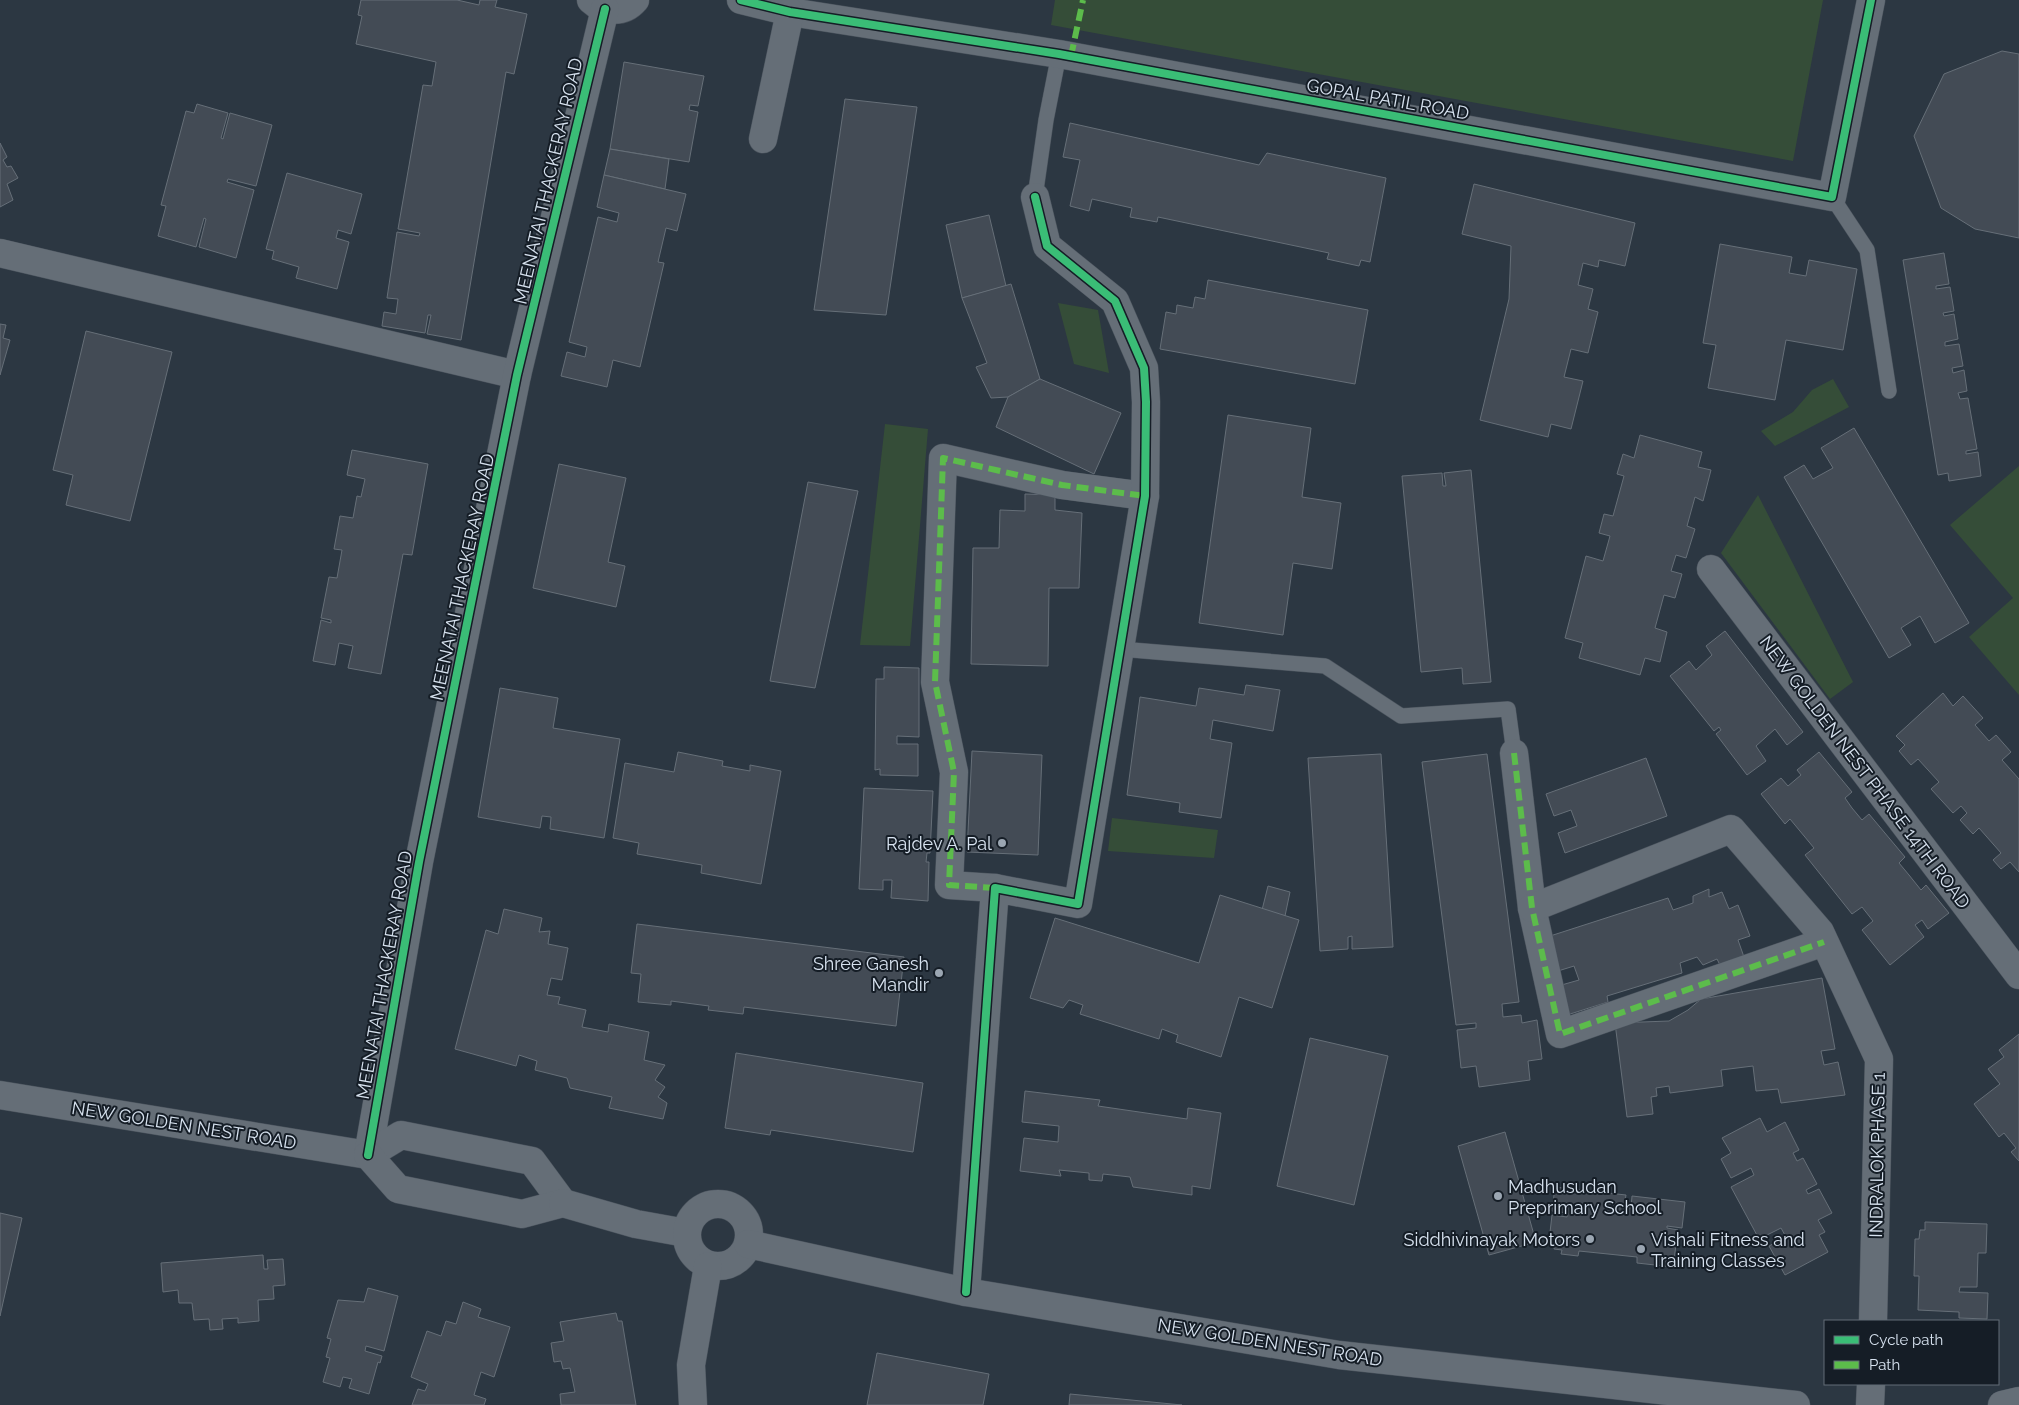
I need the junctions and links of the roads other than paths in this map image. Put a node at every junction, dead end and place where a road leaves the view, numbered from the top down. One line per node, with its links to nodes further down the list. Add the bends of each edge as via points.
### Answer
1 (635, 0): 4 (street, via 615,10)
2 (741, 0): 5 (street, GOPAL PATIL ROAD)
3 (1871, 0): 9 (street)
4 (598, 4): 11 (street, MEENATAI THACKERAY ROAD)
5 (790, 12): 6 (street, GOPAL PATIL ROAD); 7 (street)
6 (1059, 54): 8 (lane); 9 (street, GOPAL PATIL ROAD)
7 (763, 139)
8 (1035, 197): 13 (street, via 1047,246 1116,301 1144,368)
9 (1832, 197): 12 (lane, via 1867,250)
10 (0, 254): 11 (street)
11 (517, 375): 22 (street, MEENATAI THACKERAY ROAD, via 419,862)
12 (1889, 390)
13 (1145, 496): 15 (street); 17 (street, via 1062,485 943,458 936,682 954,772 949,885)
14 (1710, 569): 20 (street, NEW GOLDEN NEST PHASE 14TH ROAD)
15 (1120, 649): 16 (lane, via 1325,666 1401,716 1508,709); 17 (street, via 1078,904)
16 (1514, 753): 18 (street)
17 (995, 888): 27 (street)
18 (1532, 908): 19 (street, INDRALOK PHASE 1, via 1732,829 1820,932); 19 (street, via 1560,1034)
19 (1824, 942): 28 (street, INDRALOK PHASE 1, via 1879,1059)
20 (2019, 975)
21 (0, 1095): 22 (street, NEW GOLDEN NEST ROAD)
22 (368, 1155): 23 (street, via 398,1189 522,1214); 23 (street, via 401,1136 532,1161)
23 (563, 1203): 24 (street, via 636,1224)
24 (686, 1233): 25 (street, via 689,1223 703,1208 724,1204 742,1215 749,1233); 26 (street, via 692,1253)
25 (748, 1244): 26 (street, via 733,1262 719,1267); 27 (street, NEW GOLDEN NEST ROAD)
26 (708, 1266): 31 (street, via 691,1365)
27 (966, 1292): 32 (street, NEW GOLDEN NEST ROAD, via 1340,1355)
28 (1873, 1320)
29 (1870, 1385): 33 (street)
30 (2019, 1401): 34 (street)
31 (693, 1405)
32 (1796, 1405)
33 (1870, 1405)
34 (2002, 1405)

